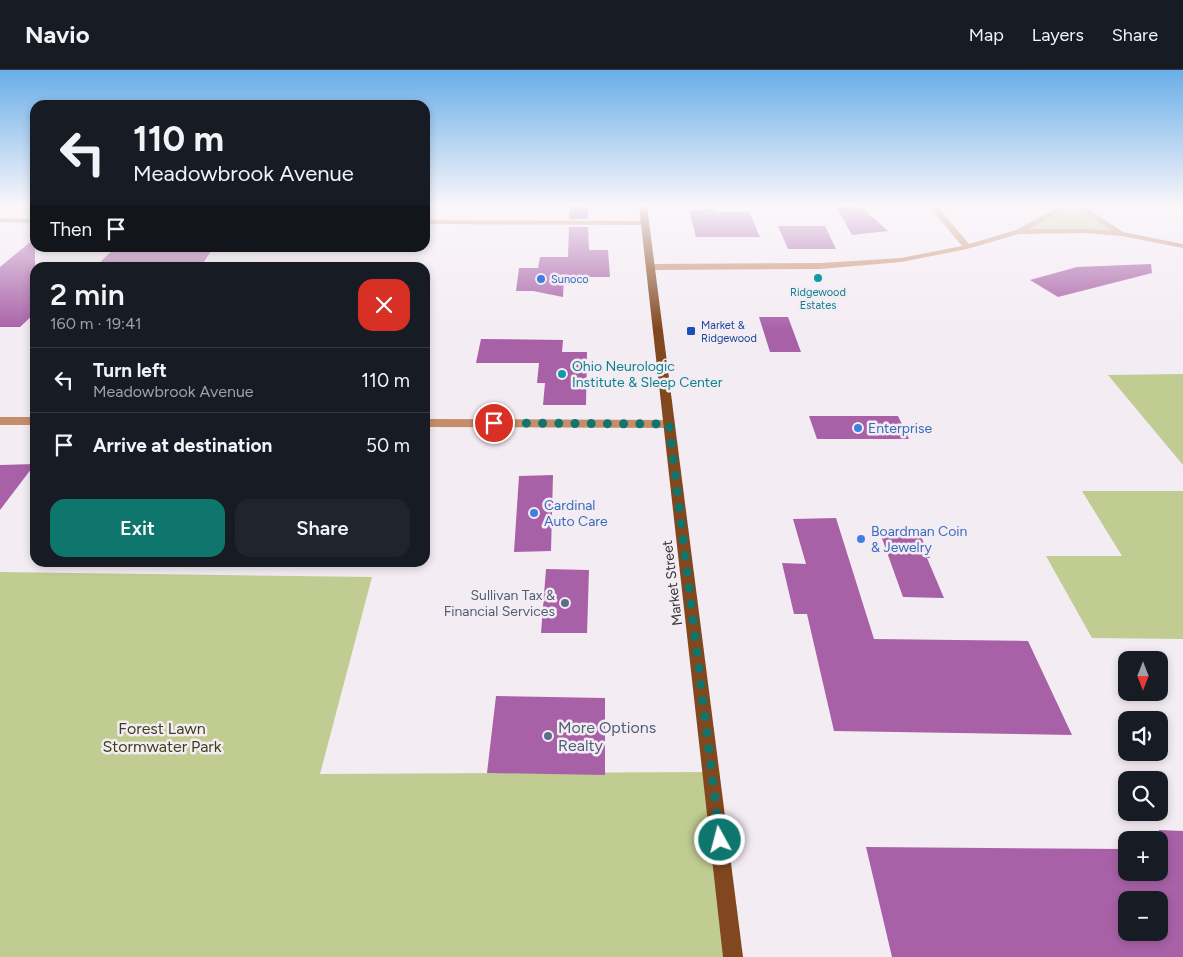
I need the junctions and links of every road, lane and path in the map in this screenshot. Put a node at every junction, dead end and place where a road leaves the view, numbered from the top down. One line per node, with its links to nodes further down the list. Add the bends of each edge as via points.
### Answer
1 (648, 247): 3 (main road, Market Street)
2 (965, 247): 3 (street, via 902,260 829,266)
3 (651, 267): 7 (main road, Market Street)
4 (0, 421): 5 (street)
5 (30, 421)
6 (430, 423): 7 (street)
7 (669, 424): 8 (main road, Market Street)
8 (733, 957)

